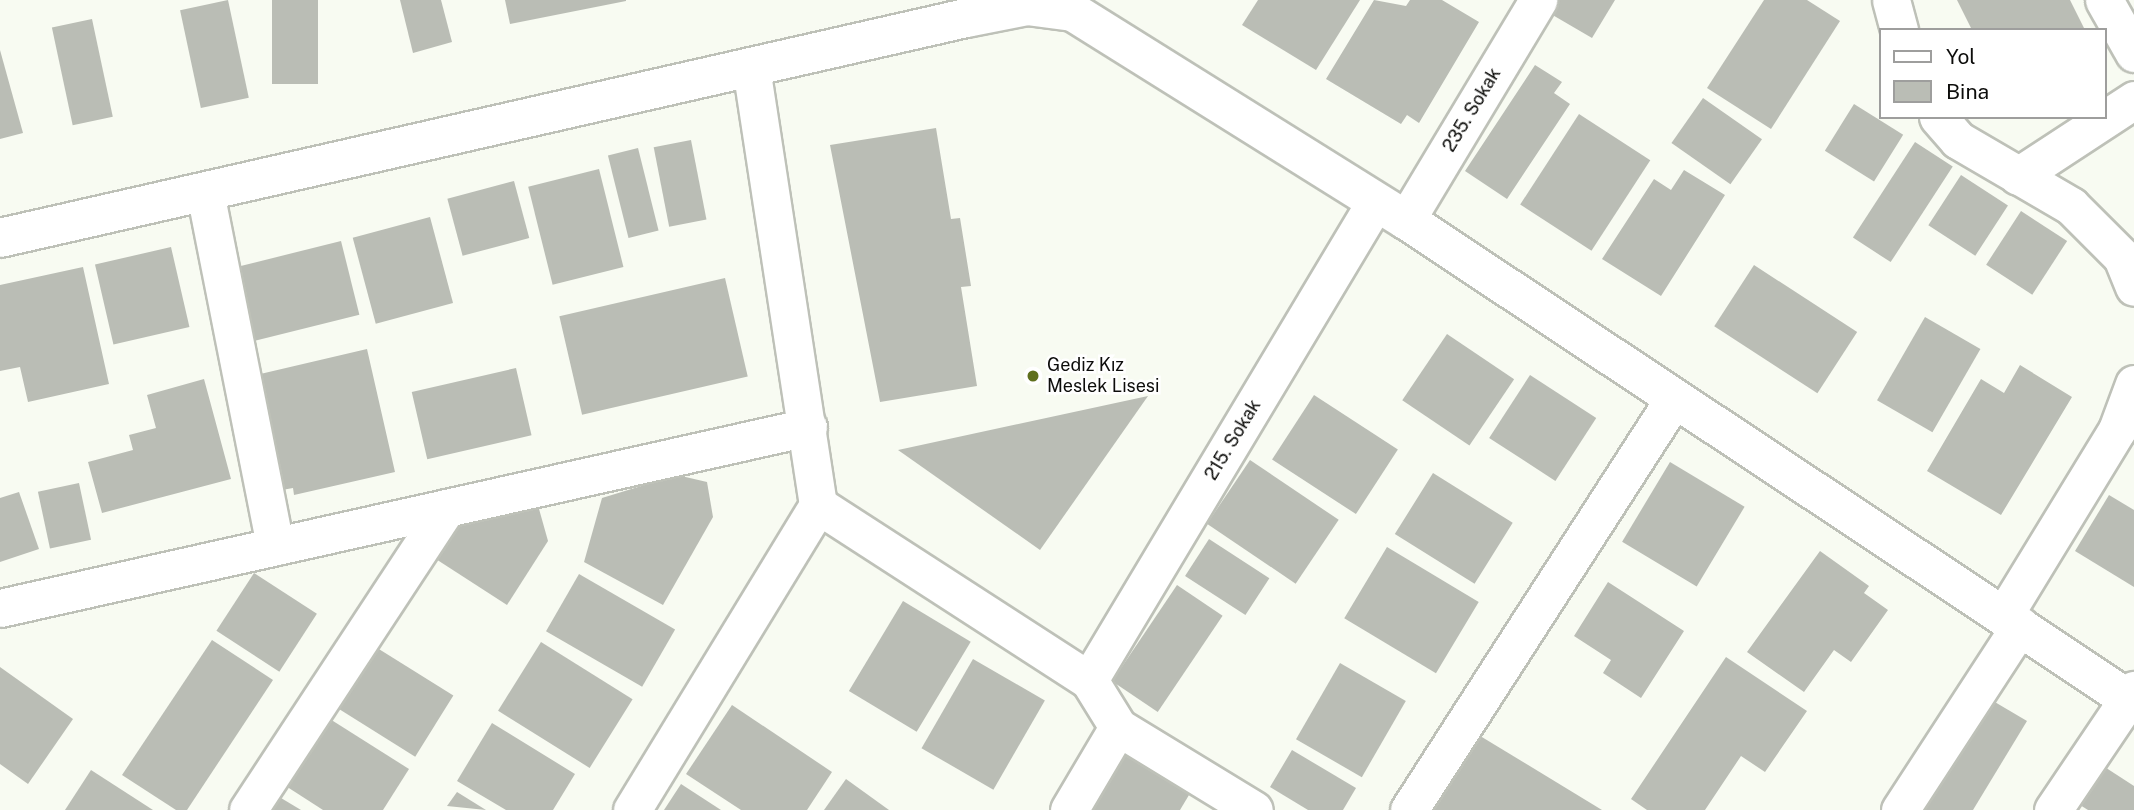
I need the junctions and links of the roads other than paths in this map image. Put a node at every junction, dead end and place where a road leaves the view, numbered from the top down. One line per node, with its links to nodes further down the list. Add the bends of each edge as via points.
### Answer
1 (1538, 0): 12 (street, 235. Sokak)
2 (1891, 0): 4 (street)
3 (1077, 6): 5 (street, via 1027,6); 12 (street)
4 (1898, 28)
5 (751, 67): 11 (street); 17 (street)
6 (2134, 100): 7 (street)
7 (2106, 118)
8 (1940, 119): 10 (street, via 1958,140)
9 (2105, 119): 10 (street)
10 (2018, 176): 14 (street, via 2071,206 2122,257)
11 (205, 192): 13 (street); 20 (street)
12 (1391, 210): 16 (street); 23 (street, 215. Sokak)
13 (0, 238)
14 (2134, 287)
15 (2134, 384): 22 (street, via 2117,430)
16 (1675, 398): 22 (street); 30 (street)
17 (808, 427): 18 (street); 19 (street)
18 (818, 505): 23 (street); 27 (street)
19 (446, 508): 20 (street); 26 (street)
20 (275, 546): 21 (street)
21 (0, 608)
22 (2012, 621): 24 (street); 31 (street)
23 (1090, 680): 25 (street)
24 (2132, 697): 32 (street)
25 (1118, 727): 28 (street); 29 (street)
26 (248, 810)
27 (632, 810)
28 (1069, 810)
29 (1254, 810)
30 (1409, 810)
31 (1900, 810)
32 (2053, 810)

